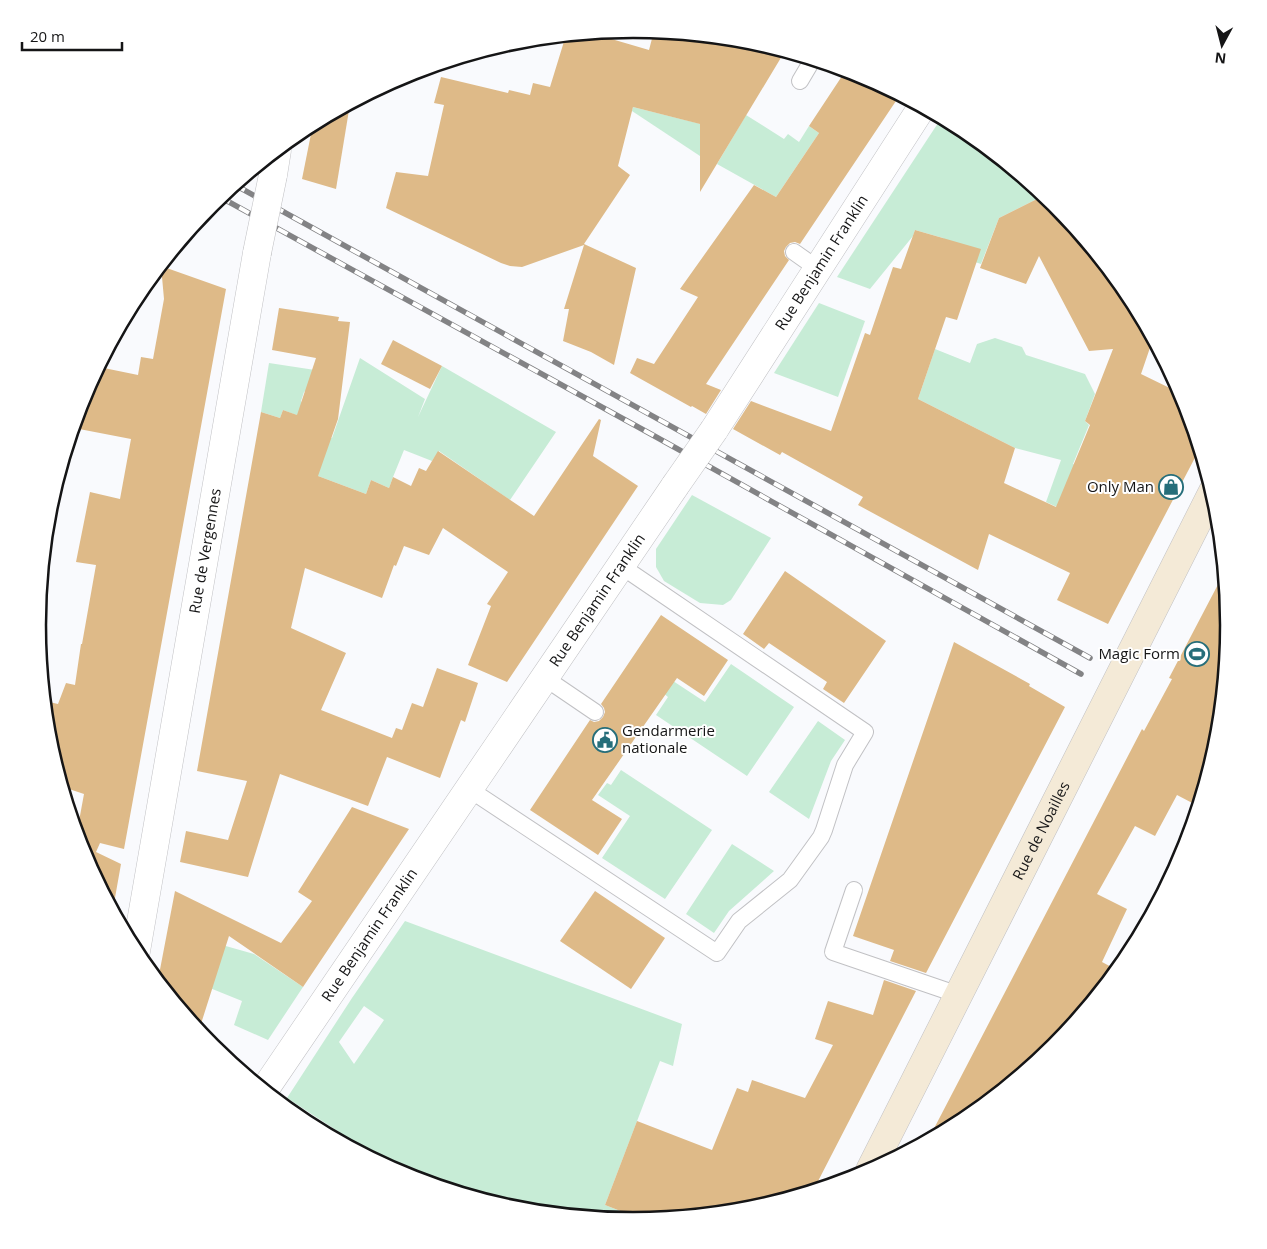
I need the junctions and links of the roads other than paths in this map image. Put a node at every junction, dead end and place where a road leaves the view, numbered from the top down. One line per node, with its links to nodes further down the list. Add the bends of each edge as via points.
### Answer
1 (809, 65): 2 (lane)
2 (800, 81)
3 (919, 112): 6 (street, Rue Benjamin Franklin)
4 (275, 162): 13 (street, Rue de Vergennes, bridge, via 256,253)
5 (794, 252): 6 (lane)
6 (818, 269): 8 (street, Rue Benjamin Franklin, bridge, via 675,486)
7 (1207, 503): 14 (street, Rue de Noailles)
8 (631, 573): 9 (street, Rue Benjamin Franklin); 11 (lane, via 865,732 845,765 821,836 790,880 739,921 718,953)
9 (545, 678): 10 (lane); 11 (street, Rue Benjamin Franklin)
10 (595, 712)
11 (469, 789): 15 (street, Rue Benjamin Franklin)
12 (854, 890): 14 (lane, via 833,952)
13 (138, 939)
14 (959, 995): 16 (street, Rue de Noailles)
15 (268, 1084)
16 (876, 1159)

